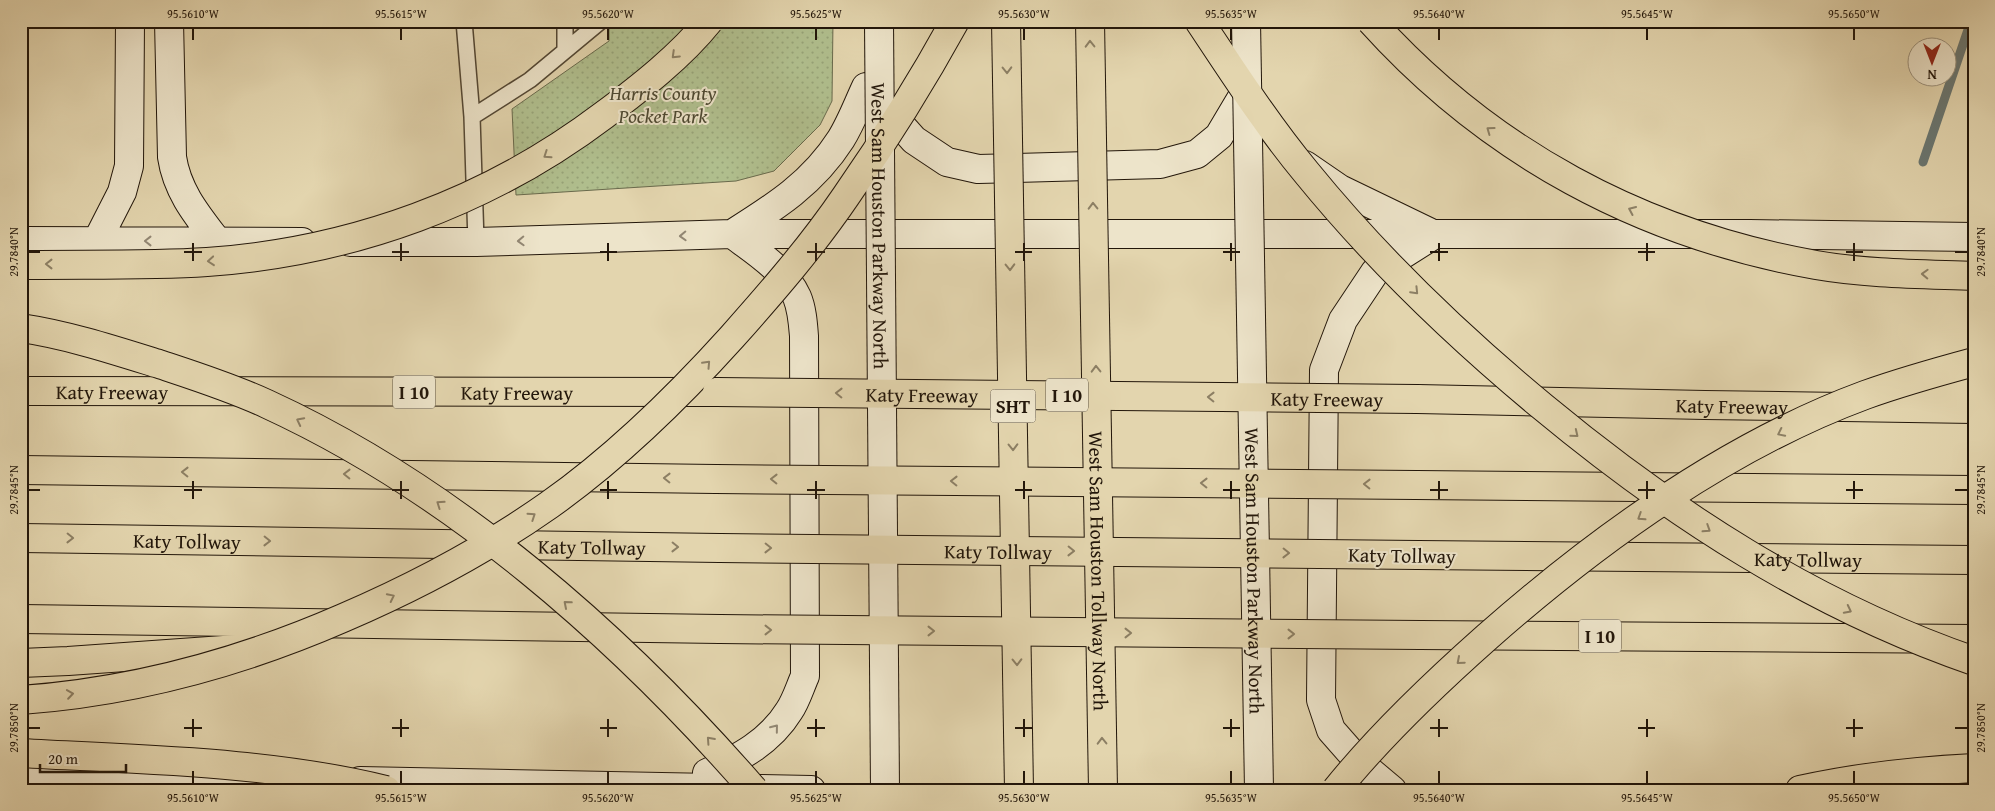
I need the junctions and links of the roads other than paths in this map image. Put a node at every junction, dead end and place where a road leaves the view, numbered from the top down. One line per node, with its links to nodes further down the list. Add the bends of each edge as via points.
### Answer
1 (130, 21): 25 (main road, via 129,166 122,192)
2 (169, 21): 26 (main road, via 174,174 187,202)
3 (464, 21): 18 (lane)
4 (565, 21): 15 (lane)
5 (601, 21): 15 (lane)
6 (709, 21): 28 (highway, one-way to 28, bridge, via 663,67 580,133 539,160 426,215 334,242 209,262)
7 (865, 21): 16 (main road)
8 (879, 21): 56 (main road, West Sam Houston Parkway North, bridge)
9 (955, 21): 47 (highway, one-way to 9, bridge, via 162,678 295,639 442,572 551,503 656,416 707,364 797,262 846,197 926,73)
10 (1006, 21): 57 (highway, SHT, one-way to 57, bridge)
11 (1090, 21): 58 (highway, West Sam Houston Tollway North, one-way to 11, bridge)
12 (1199, 21): 45 (highway, one-way to 45, bridge, via 1306,172 1365,239 1476,350 1574,433 1655,495 1809,590 1923,644)
13 (1244, 21): 17 (main road); 60 (main road, West Sam Houston Parkway North, bridge)
14 (1370, 21): 29 (highway, one-way to 14, bridge, via 1816,265 1723,243 1665,225 1558,174 1507,142 1424,75)
15 (565, 51): 18 (lane, via 530,80)
16 (866, 87): 17 (main road, via 914,140 947,162 978,169 1160,164 1197,154 1219,136); 19 (main road, via 842,138 817,170 784,202); 20 (main road)
17 (1241, 99): 21 (main road); 22 (main road, via 1286,152 1340,189)
18 (472, 117): 27 (lane)
19 (732, 234): 20 (main road); 27 (main road, one-way to 27); 51 (main road, one-way to 19, via 732,762 770,736 790,711 805,676 802,316 790,284)
20 (869, 234): 21 (main road); 55 (main road)
21 (1237, 234): 22 (main road); 59 (main road)
22 (1435, 234): 23 (main road); 62 (main road, via 1375,272 1343,320 1324,370 1321,700 1331,730 1360,763)
23 (1974, 237)
24 (21, 241): 25 (main road)
25 (97, 242): 26 (main road, one-way to 25)
26 (217, 242): 27 (main road)
27 (476, 242)
28 (21, 264)
29 (1974, 276)
30 (21, 328): 53 (highway, one-way to 30, bridge, via 683,711 612,643 488,537 419,489 339,440 266,403 118,351)
31 (1974, 362): 61 (highway, one-way to 61, bridge, via 1864,396 1809,420 1755,446 1635,521 1514,613 1450,670)
32 (1974, 384): 34 (highway)
33 (28, 390): 34 (highway, Katy Freeway / I 10, one-way to 33, bridge, via 1417,398)
34 (1705, 405): 35 (highway, Katy Freeway / I 10)
35 (1974, 408)
36 (21, 470): 37 (highway, one-way to 36, bridge)
37 (1974, 490)
38 (21, 538): 39 (highway, Katy Tollway, one-way to 39, bridge)
39 (1974, 560)
40 (21, 619): 41 (highway, I 10)
41 (522, 627): 42 (highway, I 10, one-way to 42, bridge); 46 (highway)
42 (1780, 638): 43 (highway, I 10); 44 (highway)
43 (1974, 639)
44 (1974, 657)
45 (1974, 661)
46 (21, 663)
47 (21, 700)
48 (21, 753): 52 (highway, bridge, via 286,771 339,778)
49 (1974, 768): 63 (highway, via 1872,776)
50 (21, 775): 51 (main road)
51 (667, 788): 54 (main road)
52 (386, 790)
53 (754, 790)
54 (811, 790)
55 (875, 790)
56 (885, 790)
57 (1019, 790)
58 (1103, 790)
59 (1251, 790)
60 (1259, 790)
61 (1336, 790)
62 (1392, 790)
63 (1800, 790)

